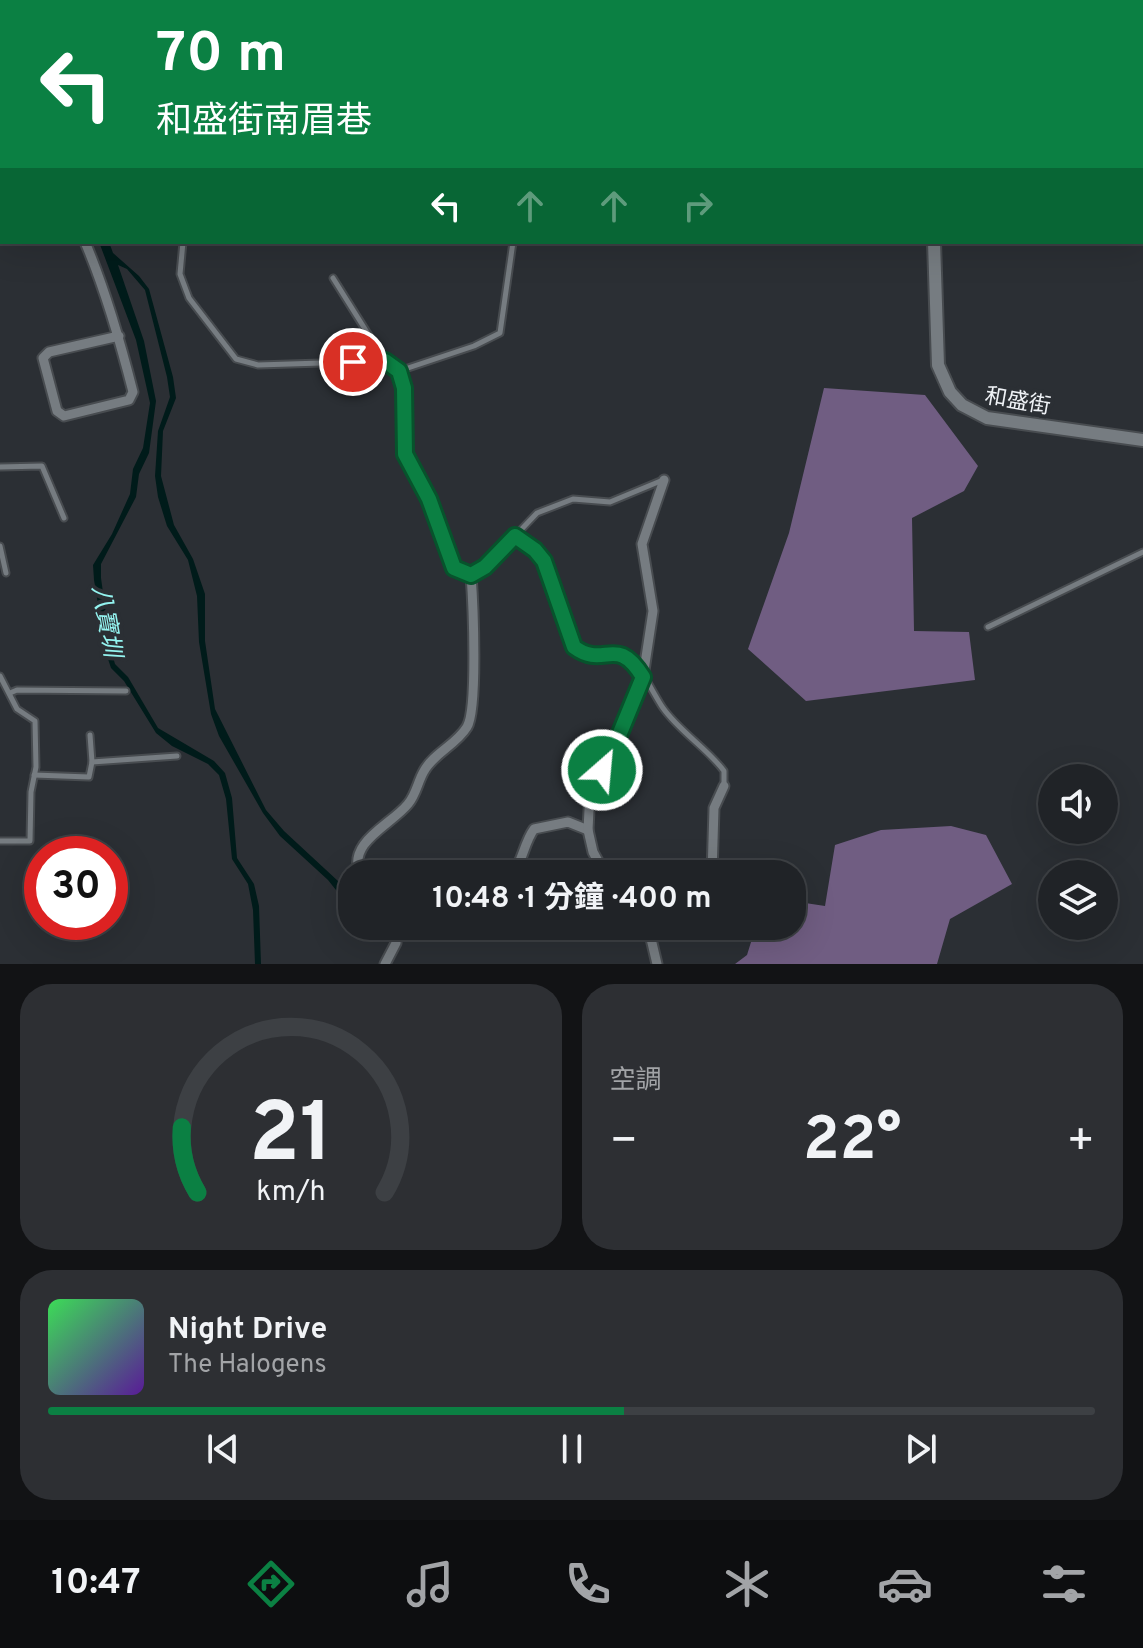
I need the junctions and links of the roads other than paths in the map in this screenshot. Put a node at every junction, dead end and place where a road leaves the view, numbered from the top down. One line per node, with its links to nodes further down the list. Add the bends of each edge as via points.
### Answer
1 (86, 244): 6 (street)
2 (183, 244): 7 (lane, via 180,274 189,298 236,359 258,365)
3 (513, 244): 8 (lane, via 500,333)
4 (934, 244): 9 (main road, 和盛街, via 938,365 962,405 987,418)
5 (333, 278): 7 (lane)
6 (119, 336): 6 (street, via 133,392 129,400 64,416 57,411 43,358 49,352)
7 (385, 361): 8 (lane)
8 (399, 371): 17 (lane, via 405,454 429,499 454,568)
9 (1143, 440)
10 (0, 467): 12 (lane, via 42,466)
11 (664, 480): 13 (lane, via 610,502 573,499 537,513); 20 (street, via 642,544 653,611)
12 (64, 518)
13 (515, 536): 17 (lane); 20 (lane, via 544,561 574,647 585,655 624,655)
14 (0, 546): 16 (lane)
15 (1143, 552): 18 (lane)
16 (6, 573)
17 (471, 575): 30 (street, via 469,724 425,768 409,803 363,845)
18 (988, 627)
19 (0, 676): 22 (lane)
20 (643, 677): 27 (lane, via 666,712 717,761 724,771); 28 (street, via 590,790)
21 (126, 691): 22 (lane)
22 (10, 693): 26 (lane, via 17,709 35,721)
23 (90, 735): 25 (lane)
24 (177, 756): 25 (lane)
25 (92, 762): 26 (lane, via 89,777)
26 (34, 775): 29 (lane, via 30,841)
27 (724, 786): 33 (street, via 714,808)
28 (588, 830): 31 (street, via 568,822 534,829); 32 (street)
29 (0, 841)
30 (357, 860)
31 (521, 860)
32 (597, 860)
33 (712, 860)
34 (396, 940): 36 (street)
35 (651, 940): 37 (street)
36 (385, 964)
37 (657, 964)

